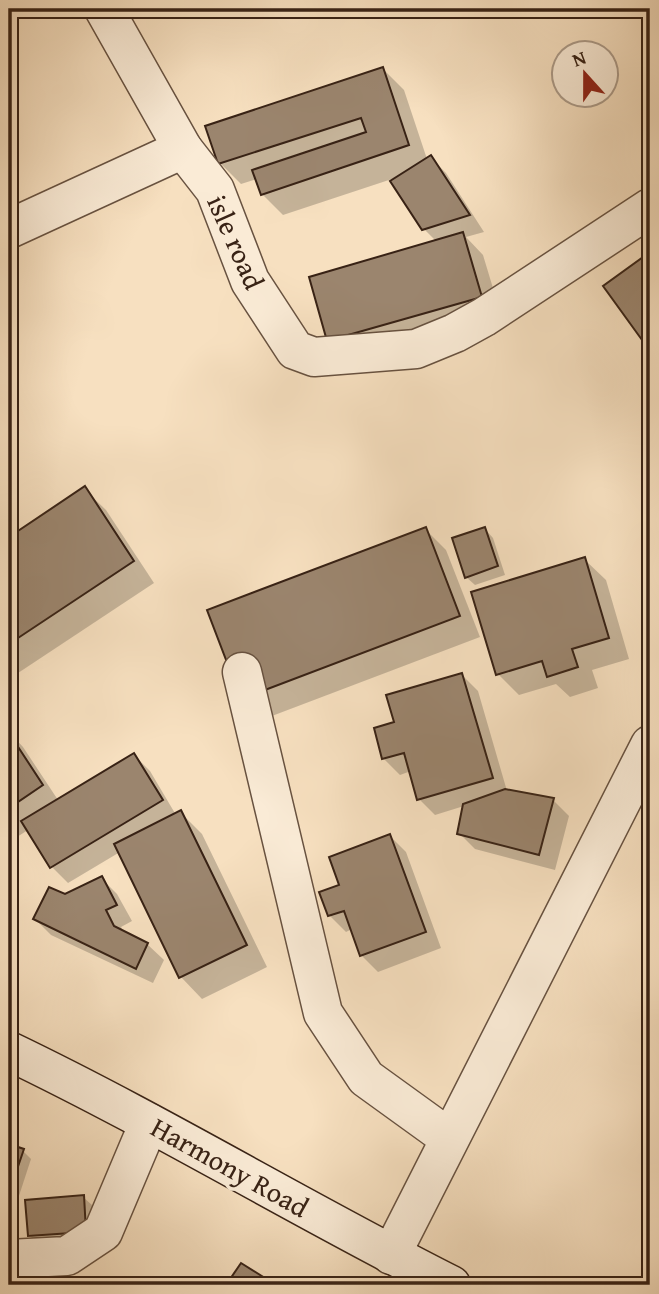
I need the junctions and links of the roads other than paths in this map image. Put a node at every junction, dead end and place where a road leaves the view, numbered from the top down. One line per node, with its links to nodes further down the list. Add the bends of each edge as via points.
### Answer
1 (104, 9): 2 (street, isle road)
2 (184, 149): 3 (street, isle road, via 215,190 250,281 295,350 314,357 416,349 455,333); 4 (street)
3 (650, 208)
4 (9, 229)
5 (242, 672): 9 (street, via 323,1013 366,1078)
6 (650, 745): 9 (street)
7 (9, 1051): 8 (street, Harmony Road)
8 (149, 1123): 10 (street, Harmony Road); 11 (street, via 103,1232 67,1256)
9 (449, 1138): 10 (street)
10 (391, 1255): 12 (street, Harmony Road)
11 (9, 1259)
12 (451, 1285)

